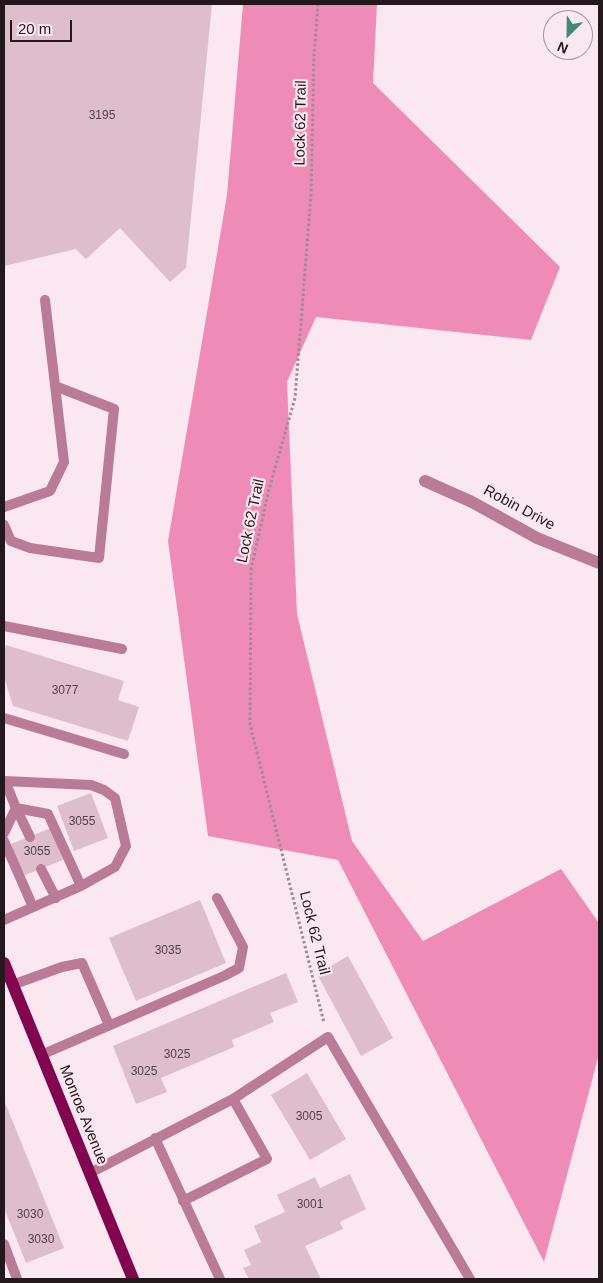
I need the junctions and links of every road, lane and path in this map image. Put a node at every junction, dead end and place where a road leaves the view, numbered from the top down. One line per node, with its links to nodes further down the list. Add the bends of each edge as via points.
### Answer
1 (318, 4): 26 (path, Lock 62 Trail, via 311,194 295,398 269,489 251,570 250,724)
2 (45, 300): 3 (lane)
3 (55, 386): 5 (lane, via 64,462 50,491); 6 (lane, via 114,409 99,558 30,548 11,541)
4 (425, 481): 7 (street, Robin Drive, via 538,538)
5 (4, 507)
6 (4, 525)
7 (599, 563)
8 (4, 626): 9 (lane)
9 (122, 649)
10 (4, 718): 11 (lane)
11 (124, 754)
12 (5, 781): 13 (lane); 18 (lane, via 91,785 115,798 126,846 115,867)
13 (16, 808): 14 (lane); 15 (lane); 18 (lane, via 48,814)
14 (4, 833)
15 (30, 837)
16 (4, 841): 21 (lane)
17 (41, 868): 19 (lane)
18 (81, 886): 19 (lane)
19 (56, 898): 21 (lane)
20 (216, 898): 25 (lane, via 243,947 239,968)
21 (33, 907): 22 (lane)
22 (4, 920)
23 (4, 963): 24 (main road, Monroe Avenue)
24 (12, 985): 25 (lane, via 62,966 82,963); 27 (main road, Monroe Avenue)
25 (110, 1025): 27 (lane)
26 (328, 1037): 28 (lane); 36 (lane)
27 (41, 1054): 30 (main road, Monroe Avenue)
28 (233, 1099): 29 (lane); 31 (lane, via 267,1159)
29 (155, 1138): 30 (lane); 31 (lane)
30 (90, 1173): 34 (main road, Monroe Avenue)
31 (182, 1201): 35 (lane)
32 (4, 1244): 33 (lane)
33 (17, 1279)
34 (133, 1279)
35 (220, 1279)
36 (470, 1279)

